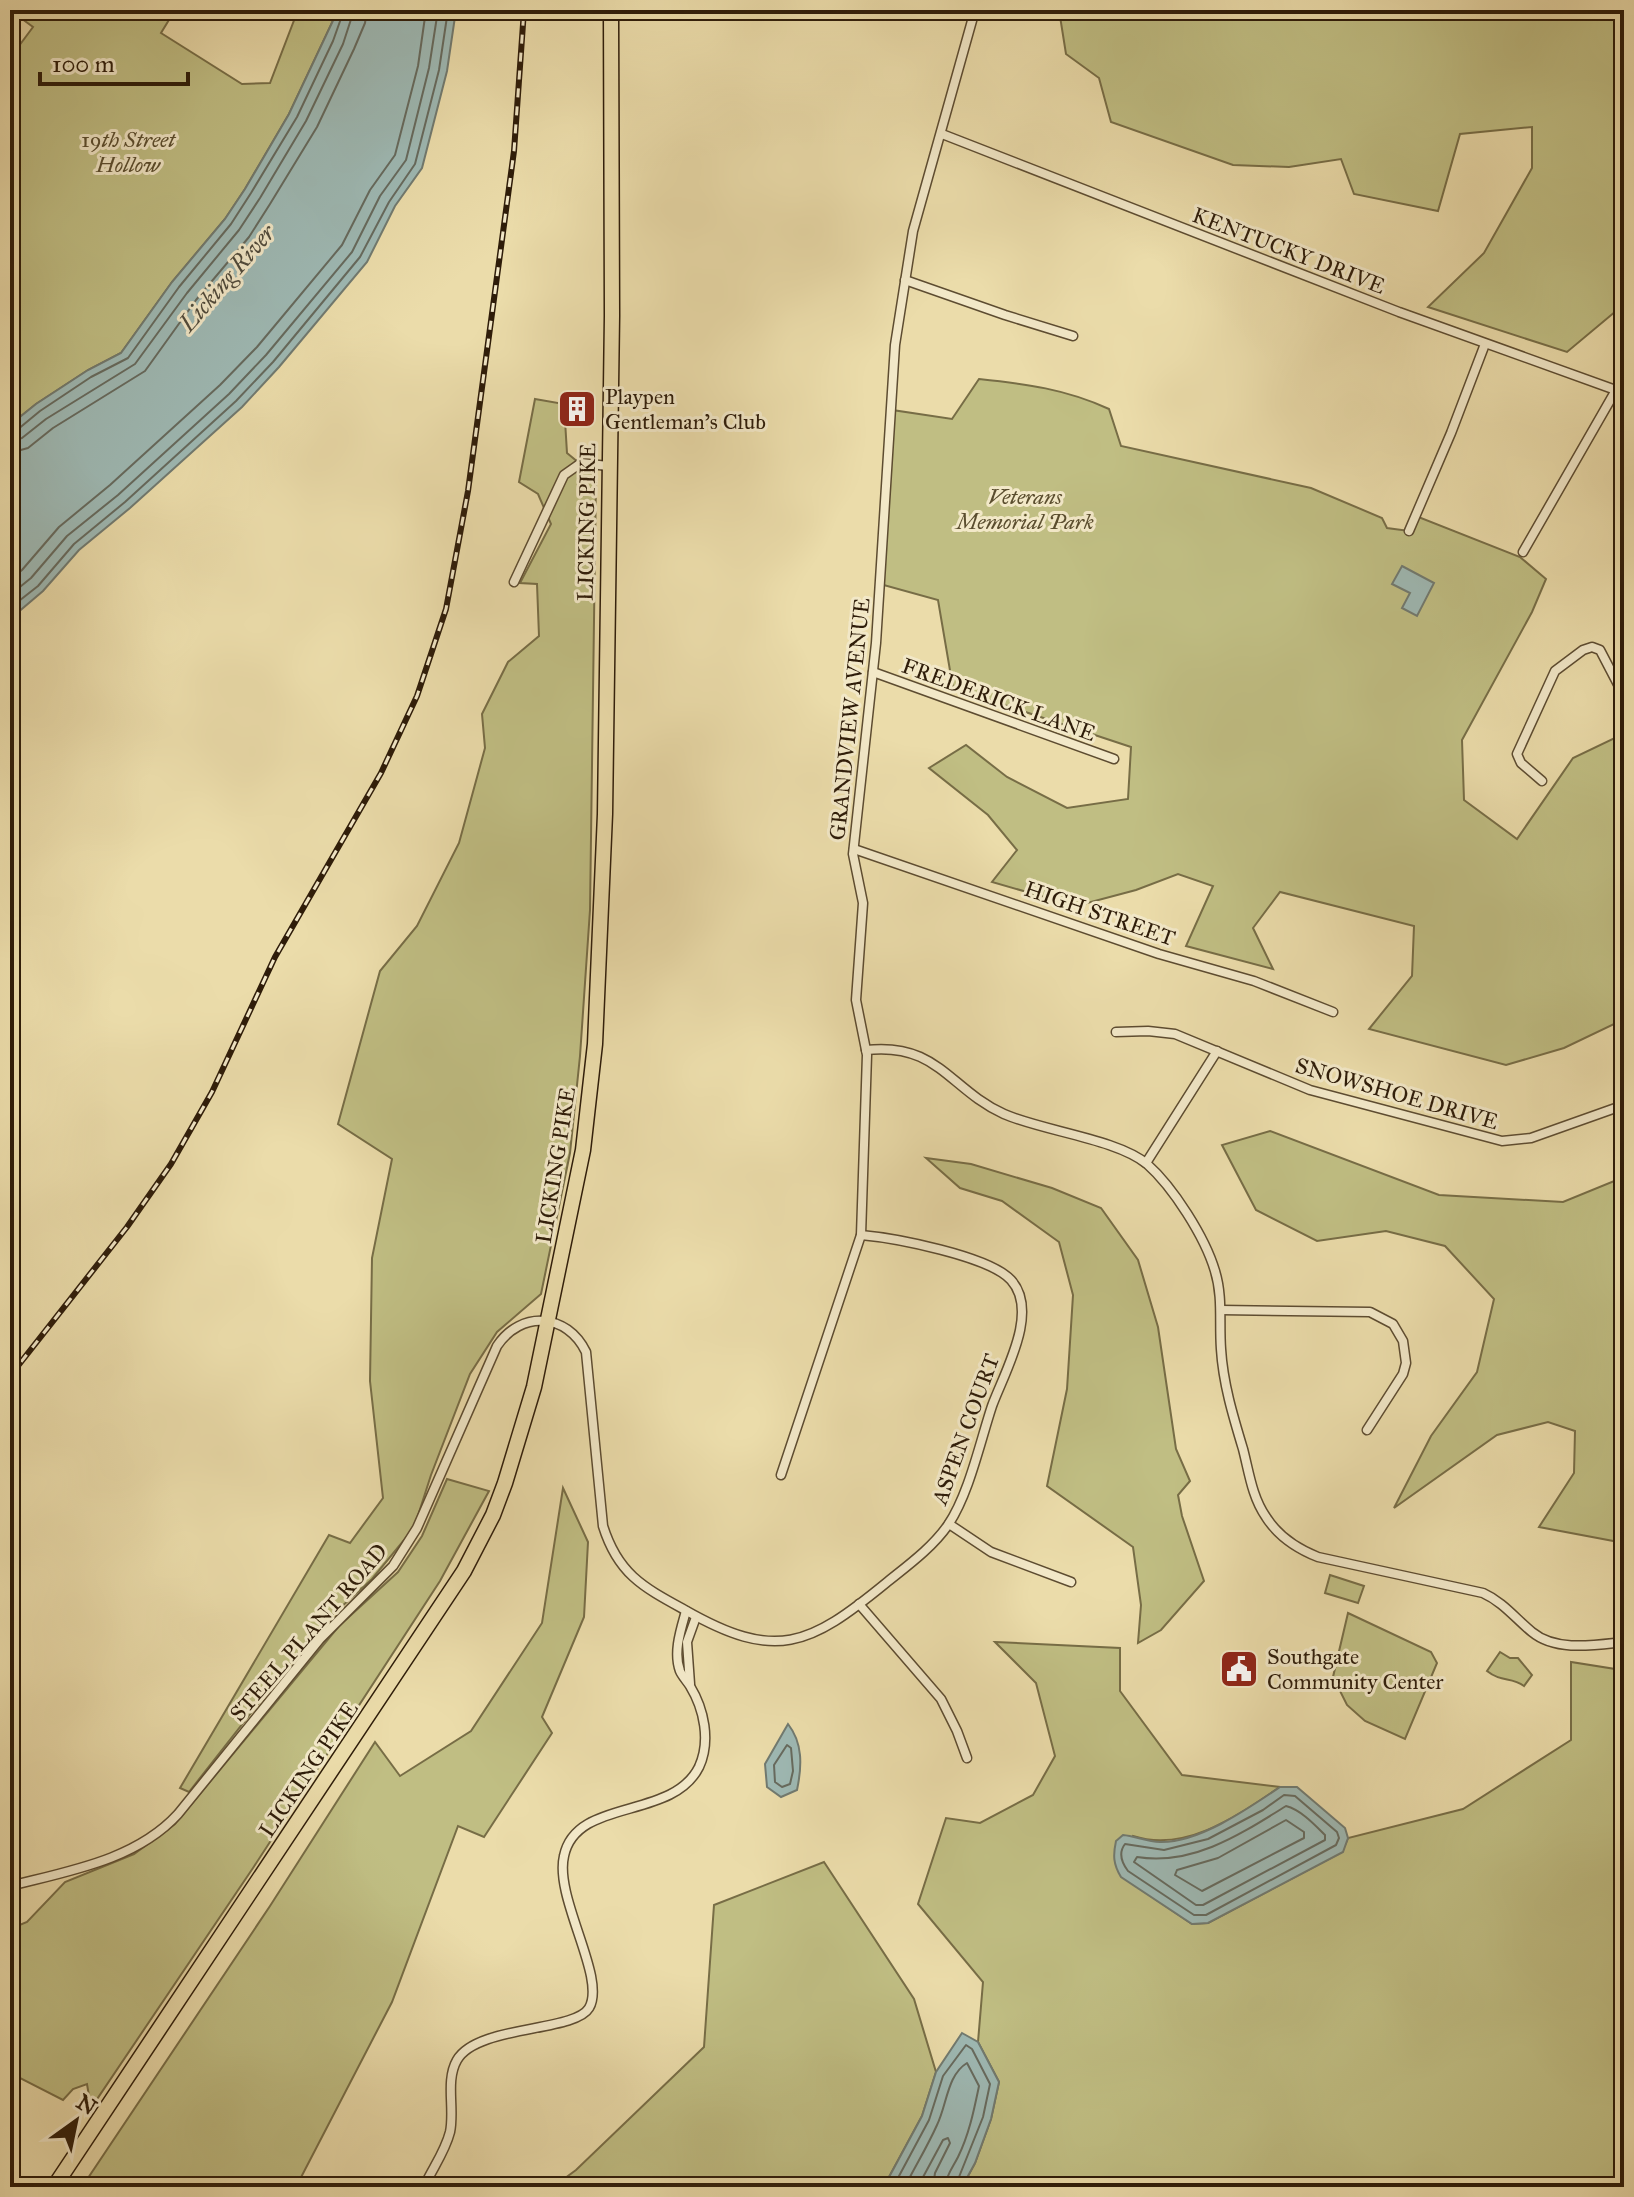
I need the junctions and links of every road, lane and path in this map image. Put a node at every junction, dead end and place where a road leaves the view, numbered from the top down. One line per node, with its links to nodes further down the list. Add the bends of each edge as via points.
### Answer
1 (611, 10): 8 (main road, LICKING PIKE)
2 (975, 10): 3 (street, GRANDVIEW AVENUE)
3 (942, 134): 4 (street, GRANDVIEW AVENUE, via 913,231); 6 (street, KENTUCKY DRIVE)
4 (905, 280): 5 (street); 12 (street, GRANDVIEW AVENUE, via 895,345)
5 (1073, 336)
6 (1485, 344): 7 (street, KENTUCKY DRIVE); 9 (street)
7 (1620, 392): 10 (street)
8 (608, 466): 11 (street, via 581,463 564,475); 25 (main road, LICKING PIKE, via 605,814 595,1044 583,1150)
9 (1409, 531)
10 (1523, 552)
11 (514, 582)
12 (873, 672): 14 (street, FREDERICK LANE); 16 (street, GRANDVIEW AVENUE)
13 (1624, 696): 15 (street, via 1600,650 1592,647 1555,671 1517,754)
14 (1114, 759)
15 (1542, 781)
16 (854, 849): 17 (street, HIGH STREET); 19 (street, GRANDVIEW AVENUE, via 863,903 856,1000)
17 (1333, 1012)
18 (1116, 1032): 20 (street, SNOWSHOE DRIVE, via 1175,1034)
19 (866, 1050): 22 (street, via 915,1054 998,1111 1107,1144); 23 (street, GRANDVIEW AVENUE)
20 (1217, 1051): 21 (street, SNOWSHOE DRIVE, via 1310,1090 1502,1141 1531,1138); 22 (street)
21 (1624, 1105)
22 (1146, 1163): 24 (street, via 1208,1252)
23 (861, 1235): 27 (street, GRANDVIEW AVENUE); 28 (street, ASPEN COURT, via 995,1267 1012,1281 1020,1298 1016,1344)
24 (1221, 1310): 26 (street, via 1370,1312 1393,1324 1403,1341 1406,1363); 33 (street, via 1226,1389 1254,1492 1275,1529 1306,1553 1483,1593 1534,1635 1559,1644)
25 (547, 1322): 31 (street, ASPEN COURT, via 573,1332 586,1352 603,1526 610,1546 634,1579); 36 (street, STEEL PLANT ROAD, via 519,1323 506,1332 417,1528 393,1566 320,1639 174,1819 137,1847 101,1862); 37 (main road, LICKING PIKE, via 505,1483 464,1571)
26 (1367, 1430)
27 (781, 1475)
28 (949, 1524): 29 (street, via 991,1552); 30 (street, ASPEN COURT)
29 (1071, 1582)
30 (859, 1604): 32 (street, ASPEN COURT, via 827,1628 788,1640 750,1639); 35 (street, via 941,1699)
31 (686, 1611): 32 (street, ASPEN COURT); 34 (street, via 677,1655)
32 (696, 1617): 34 (street, via 687,1642)
33 (1624, 1642)
34 (690, 1685): 38 (street, via 705,1723 699,1767 664,1800 582,1826 564,1854 562,1871 594,1999 587,2012 484,2040 463,2053 452,2076 450,2133)
35 (967, 1758)
36 (10, 1886)
37 (54, 2187)
38 (424, 2187)

